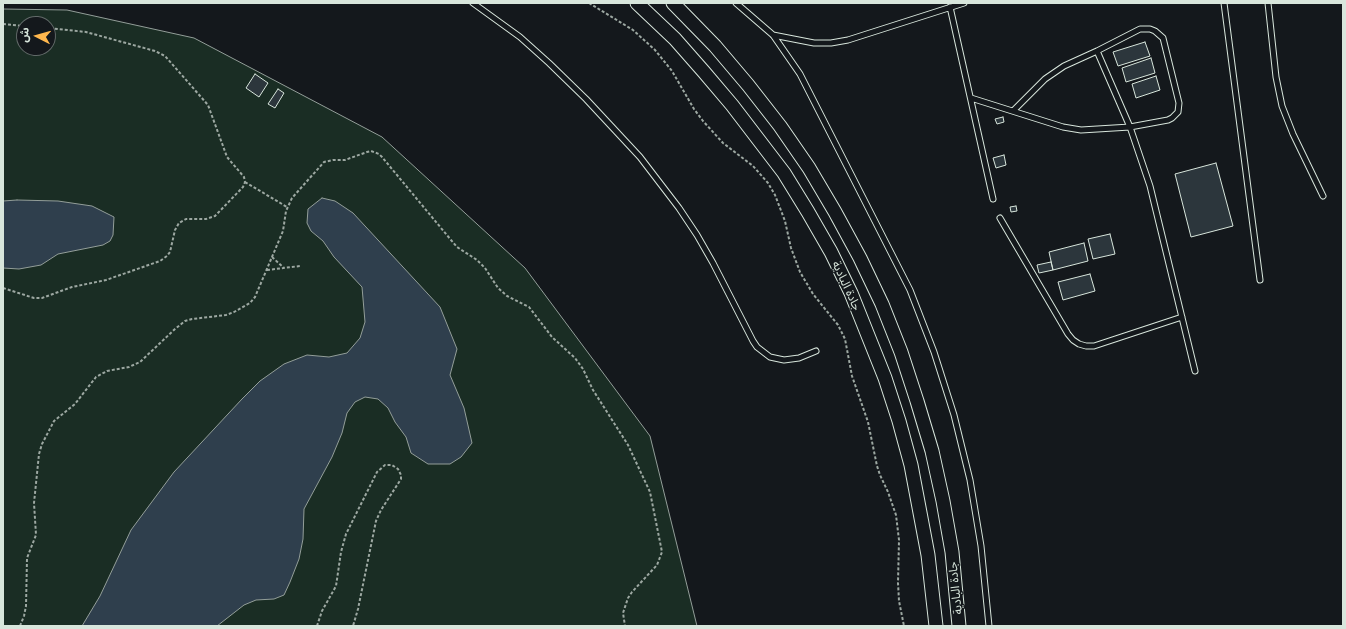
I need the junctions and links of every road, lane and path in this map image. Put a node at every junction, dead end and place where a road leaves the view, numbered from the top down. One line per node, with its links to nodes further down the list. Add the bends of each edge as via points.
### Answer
1 (474, 3): 30 (lane, via 520,36 550,63 640,157 680,208 697,235 757,347 770,357 784,360 799,358)
2 (589, 3): 36 (path, via 633,30 655,50 672,71 702,121 723,143 753,166 775,195 800,272 845,339 852,376 868,422 877,466 896,515 899,540 899,601)
3 (637, 3): 37 (street, جادة البادية, via 675,39 704,72 784,173 851,293 885,378 911,465 928,555)
4 (673, 3): 38 (street, جادة البادية, via 715,46 784,132 835,212 882,304 918,401 932,451 952,552)
5 (736, 3): 13 (lane)
6 (964, 3): 9 (lane)
7 (1224, 3): 27 (lane)
8 (1268, 3): 19 (lane, via 1276,77 1282,106 1292,134)
9 (950, 7): 13 (lane, via 848,40 831,43 814,43); 15 (lane)
10 (3, 24): 11 (path)
11 (16, 25)
12 (56, 29): 18 (path, via 86,32 165,56 208,105 228,157)
13 (773, 35): 39 (lane, via 809,90 910,290 934,352 954,415 970,480 981,546)
14 (1097, 51): 16 (lane, via 1054,72); 17 (lane); 17 (lane, via 1140,29 1150,29 1163,38 1179,103 1178,112 1168,120)
15 (971, 98): 16 (lane); 20 (lane)
16 (1013, 111): 17 (lane, via 1076,129)
17 (1130, 126): 29 (lane, via 1150,186)
18 (245, 182): 21 (path); 28 (path, via 215,216 179,222 170,252 160,261 42,298)
19 (1323, 196)
20 (993, 199)
21 (288, 207): 23 (path, via 284,229); 35 (path, via 292,198 324,162 345,160 367,152 376,152 457,247 480,263 502,292 529,307 552,337 580,364 593,390 628,445 646,481 662,547 657,565 628,598 623,612)
22 (1000, 218): 29 (lane, via 1068,334 1079,344 1094,346)
23 (272, 257): 25 (path); 26 (path)
24 (300, 266): 25 (path)
25 (284, 268): 26 (path)
26 (267, 270): 32 (path, via 255,298 250,303 226,315 185,321 140,362 107,371 96,377 75,404 54,421 39,454 34,503 36,534 28,558 26,606)
27 (1260, 280)
28 (3, 288)
29 (1182, 318): 31 (lane)
30 (816, 351)
31 (1195, 371)
32 (20, 626)
33 (317, 626): 34 (path, via 336,586 346,534 377,472 385,465 392,465 400,472 401,479 376,521)
34 (353, 626)
35 (624, 626)
36 (904, 626)
37 (936, 626)
38 (959, 626)
39 (989, 626)

